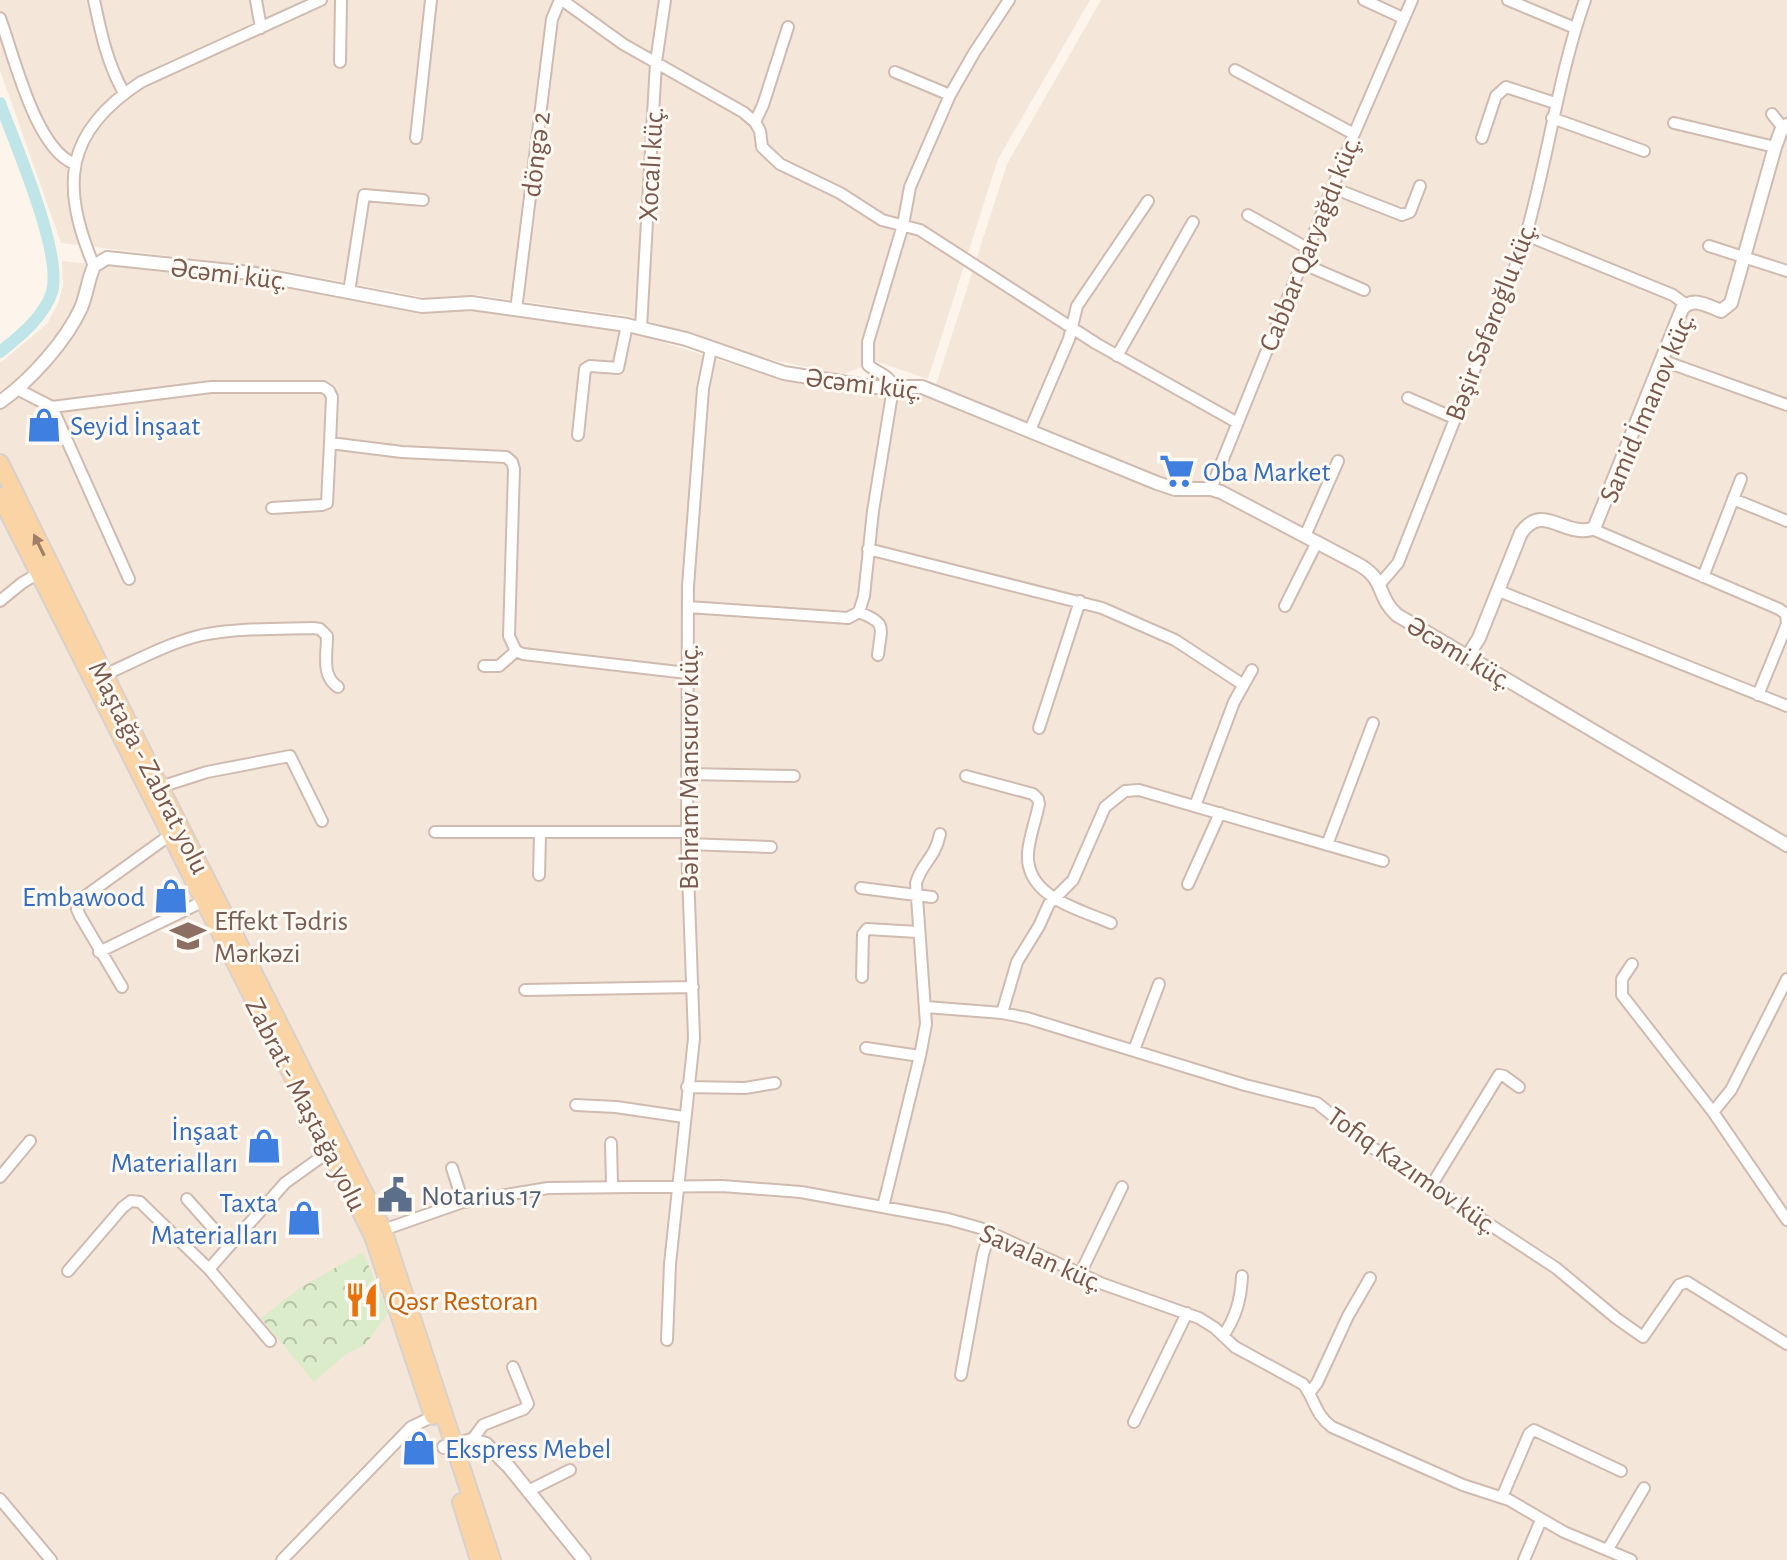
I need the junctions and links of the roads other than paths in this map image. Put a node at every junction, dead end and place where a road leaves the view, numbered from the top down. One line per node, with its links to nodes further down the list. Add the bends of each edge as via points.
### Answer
1 (94, 0): 22 (street, via 106,55)
2 (256, 0): 16 (street)
3 (321, 0): 16 (street)
4 (341, 0): 18 (street)
5 (431, 0): 31 (street)
6 (561, 0): 19 (street); 53 (street, döngə 2, via 552,19)
7 (665, 0): 19 (street, Xocalı küç.)
8 (1009, 0): 23 (street)
9 (1364, 0): 14 (street)
10 (1412, 0): 14 (street, Cabbar Qaryağdı küç.)
11 (1508, 0): 17 (street)
12 (1585, 0): 17 (street, Bəşir Səfəroğlu küç.)
13 (0, 18): 35 (street, via 45,138)
14 (1403, 18): 30 (street, Cabbar Qaryağdı küç.)
15 (788, 27): 27 (street)
16 (261, 28): 22 (street)
17 (1575, 28): 24 (street, Bəşir Səfəroğlu küç.)
18 (340, 62)
19 (656, 62): 27 (street); 54 (street, Xocalı küç.)
20 (1235, 70): 30 (street)
21 (895, 72): 23 (street)
22 (124, 93): 35 (street, via 98,117)
23 (950, 95): 42 (street, via 910,187)
24 (1555, 103): 26 (street, Bəşir Səfəroğlu küç.); 32 (street, via 1506,87 1496,96)
25 (1772, 114): 29 (street)
26 (1552, 118): 34 (street); 43 (street, Bəşir Səfəroğlu küç.)
27 (755, 122): 42 (street, via 762,147 780,164 873,215)
28 (1674, 123): 33 (street)
29 (1785, 127): 33 (street, Samid İmanov küç.)
30 (1354, 134): 37 (street, Cabbar Qaryağdı küç.)
31 (416, 138)
32 (1482, 138)
33 (1775, 147): 46 (street, Samid İmanov küç.)
34 (1644, 151)
35 (73, 163): 48 (street, via 77,211)
36 (1420, 186): 37 (street, via 1410,212 1402,215)
37 (1333, 188): 45 (street, Cabbar Qaryağdı küç.)
38 (423, 200): 51 (street, via 364,195)
39 (1148, 201): 55 (street, via 1077,306)
40 (1248, 215): 45 (street)
41 (1193, 222): 57 (street)
42 (903, 225): 55 (street, via 930,236); 59 (street, via 867,355 868,365 888,377)
43 (1526, 235): 52 (street); 65 (street, Bəşir Səfəroğlu küç.)
44 (1709, 246): 46 (street)
45 (1307, 248): 47 (street, Cabbar Qaryağdı küç.)
46 (1744, 258): 49 (street); 52 (street, Samid İmanov küç., via 1725,310)
47 (1301, 263): 50 (street); 66 (street, Cabbar Qaryağdı küç.)
48 (94, 266): 51 (street, Əcəmi küç., via 107,258 250,273); 60 (street, via 70,327)
49 (1787, 271)
50 (1364, 290)
51 (349, 292): 53 (street, Əcəmi küç., via 422,306 461,303)
52 (1685, 304): 58 (street, Samid İmanov küç.)
53 (516, 310): 54 (street, Əcəmi küç.)
54 (634, 327): 56 (street, Əcəmi küç.); 68 (street, Xocalı küç., via 618,368 585,369)
55 (1073, 328): 57 (street); 67 (street)
56 (711, 349): 59 (street, Əcəmi küç., via 784,373); 89 (street, Bəhram Mansurov küç., via 703,389)
57 (1117, 356): 66 (street)
58 (1661, 360): 63 (street); 78 (street, Samid İmanov küç.)
59 (893, 388): 67 (street, Əcəmi küç., via 933,390); 80 (street)
60 (17, 389): 62 (street); 64 (street)
61 (1408, 398): 65 (street)
62 (0, 402)
63 (1787, 405)
64 (52, 407): 69 (street, via 211,387 323,387 332,397); 83 (street)
65 (1454, 418): 84 (street, Bəşir Səfəroğlu küç., via 1398,563)
66 (1236, 422): 73 (street, Cabbar Qaryağdı küç.)
67 (1030, 430): 73 (street, Əcəmi küç., via 1175,489)
68 (578, 435)
69 (330, 443): 76 (street, via 327,503); 91 (street, via 497,455 512,462 509,636)
70 (1338, 461): 79 (street)
71 (0, 463): 97 (main road, Maştağa - Zabrat yolu, one-way to 71)
72 (1741, 479): 75 (street)
73 (1211, 489): 79 (street, Əcəmi küç.)
74 (0, 496): 81 (main road, Zabrat - Maştağa yolu)
75 (1733, 499): 77 (street); 82 (street)
76 (272, 508)
77 (1787, 521)
78 (1592, 529): 82 (street); 85 (street, Samid İmanov küç., via 1533,520 1521,533)
79 (1311, 539): 84 (street, Əcəmi küç., via 1368,569); 88 (street)
80 (868, 549): 87 (street); 90 (street)
81 (37, 574): 86 (street); 115 (main road, Zabrat - Maştağa yolu)
82 (1703, 577): 100 (street, via 1786,614 1787,624)
83 (129, 579)
84 (1379, 585): 93 (street, Əcəmi küç., via 1393,612)
85 (1499, 591): 93 (street, Samid İmanov küç.); 100 (street)
86 (0, 601)
87 (1080, 601): 98 (street, via 1175,640); 103 (street)
88 (1285, 606)
89 (688, 607): 90 (street, via 848,618); 96 (street, Bəhram Mansurov küç.)
90 (859, 612): 92 (street, via 881,626)
91 (516, 651): 94 (street, via 499,666); 96 (street)
92 (878, 655)
93 (1467, 657): 118 (street, Əcəmi küç.)
94 (484, 666)
95 (1252, 670): 98 (street)
96 (687, 673): 104 (street, Bəhram Mansurov küç.)
97 (104, 675): 99 (street, via 201,635 313,628 327,636 327,675); 107 (main road, Maştağa - Zabrat yolu)
98 (1242, 684): 108 (street)
99 (338, 687)
100 (1758, 695): 101 (street)
101 (1787, 706)
102 (1373, 723): 117 (street)
103 (1039, 728)
104 (687, 774): 105 (street); 112 (street, Bəhram Mansurov küç.)
105 (794, 776)
106 (966, 776): 126 (street, via 1038,799 1029,866 1043,891)
107 (160, 787): 110 (street, via 290,756); 162 (main road, Maştağa - Zabrat yolu)
108 (1195, 806): 109 (street); 126 (street, via 1139,790 1115,797 1105,807 1073,880)
109 (1220, 813): 117 (street); 122 (street)
110 (322, 821)
111 (435, 832): 113 (street)
112 (687, 832): 113 (street); 116 (street, Bəhram Mansurov küç.)
113 (540, 834): 121 (street)
114 (940, 834): 124 (street, via 935,852 919,873)
115 (170, 835): 127 (main road, Zabrat - Maştağa yolu); 130 (street, via 80,900 77,909)
116 (687, 844): 119 (street); 136 (street, Bəhram Mansurov küç.)
117 (1327, 845): 120 (street)
118 (1787, 845)
119 (771, 847)
120 (1383, 861)
121 (539, 875)
122 (1188, 884)
123 (861, 888): 124 (street)
124 (915, 896): 125 (street); 129 (street)
125 (932, 897)
126 (1055, 897): 128 (street); 139 (street, via 1017,962)
127 (204, 901): 130 (street); 151 (main road, Zabrat - Maştağa yolu)
128 (1111, 923)
129 (918, 932): 132 (street, via 867,929); 138 (street)
130 (99, 952): 135 (street)
131 (1632, 964): 147 (street, via 1622,979 1622,995)
132 (862, 977)
133 (1787, 979): 147 (street, via 1731,1090)
134 (1159, 984): 141 (street)
135 (122, 987)
136 (693, 987): 137 (street); 144 (street, Bəhram Mansurov küç., via 694,1038)
137 (525, 990)
138 (926, 1007): 139 (street, Tofiq Kazımov küç.); 142 (street)
139 (1002, 1013): 141 (street, Tofiq Kazımov küç.)
140 (866, 1048): 142 (street)
141 (1134, 1050): 156 (street, Tofiq Kazımov küç., via 1317,1103)
142 (920, 1056): 160 (street)
143 (775, 1083): 144 (street)
144 (687, 1087): 148 (street, Bəhram Mansurov küç.)
145 (1519, 1087): 156 (street, via 1499,1075)
146 (576, 1105): 148 (street)
147 (1713, 1112): 161 (street)
148 (684, 1117): 154 (street, Bəhram Mansurov küç.)
149 (30, 1141): 153 (street)
150 (611, 1143): 155 (street)
151 (331, 1150): 164 (street, via 285,1183); 178 (main road, Zabrat - Maştağa yolu, via 373,1236)
152 (452, 1168): 159 (street)
153 (0, 1177)
154 (678, 1185): 155 (street, Savalan küç.); 160 (street, Savalan küç., via 770,1189); 172 (street, Bəhram Mansurov küç.)
155 (612, 1186): 159 (street, Savalan küç., via 548,1188)
156 (1431, 1186): 174 (street, Tofiq Kazımov küç., via 1556,1268 1643,1337 1679,1285 1687,1282)
157 (1122, 1187): 167 (street)
158 (187, 1199): 164 (street)
159 (463, 1202): 162 (street, Savalan küç.)
160 (883, 1207): 163 (street, Savalan küç.)
161 (1787, 1220)
162 (383, 1230): 181 (main road, Maştağa - Zabrat yolu)
163 (990, 1232): 167 (street, Savalan küç.); 176 (street)
164 (229, 1246): 165 (street)
165 (209, 1269): 166 (street, via 148,1206 131,1201); 173 (street)
166 (68, 1271)
167 (1080, 1274): 170 (street, Savalan küç.)
168 (1242, 1276): 171 (street, via 1241,1300)
169 (1370, 1278): 177 (street)
170 (1187, 1313): 171 (street, Savalan küç.); 179 (street)
171 (1223, 1336): 177 (street, Savalan küç., via 1296,1378)
172 (667, 1340)
173 (270, 1341)
174 (1787, 1344)
175 (513, 1367): 180 (street, via 528,1404 483,1425)
176 (961, 1375)
177 (1310, 1392): 186 (street, Savalan küç., via 1314,1409 1332,1427)
178 (434, 1416): 181 (main road, Zabrat - Maştağa yolu); 190 (street, via 411,1427)
179 (1134, 1422)
180 (472, 1440): 181 (street); 185 (street, via 495,1451)
181 (449, 1446): 192 (main road, Zabrat - Maştağa yolu); 193 (main road, Maştağa - Zabrat yolu)
182 (570, 1470): 185 (street)
183 (1621, 1471): 186 (street, via 1534,1430)
184 (1644, 1488): 189 (street)
185 (528, 1491): 194 (street)
186 (1502, 1497): 188 (street, Savalan küç.)
187 (0, 1499): 191 (street)
188 (1541, 1520): 189 (street, Savalan küç.); 195 (street)
189 (1608, 1549): 196 (street, Savalan küç.)
190 (288, 1558)
191 (51, 1560)
192 (479, 1560)
193 (492, 1560)
194 (584, 1560)
195 (1524, 1560)
196 (1631, 1560)

